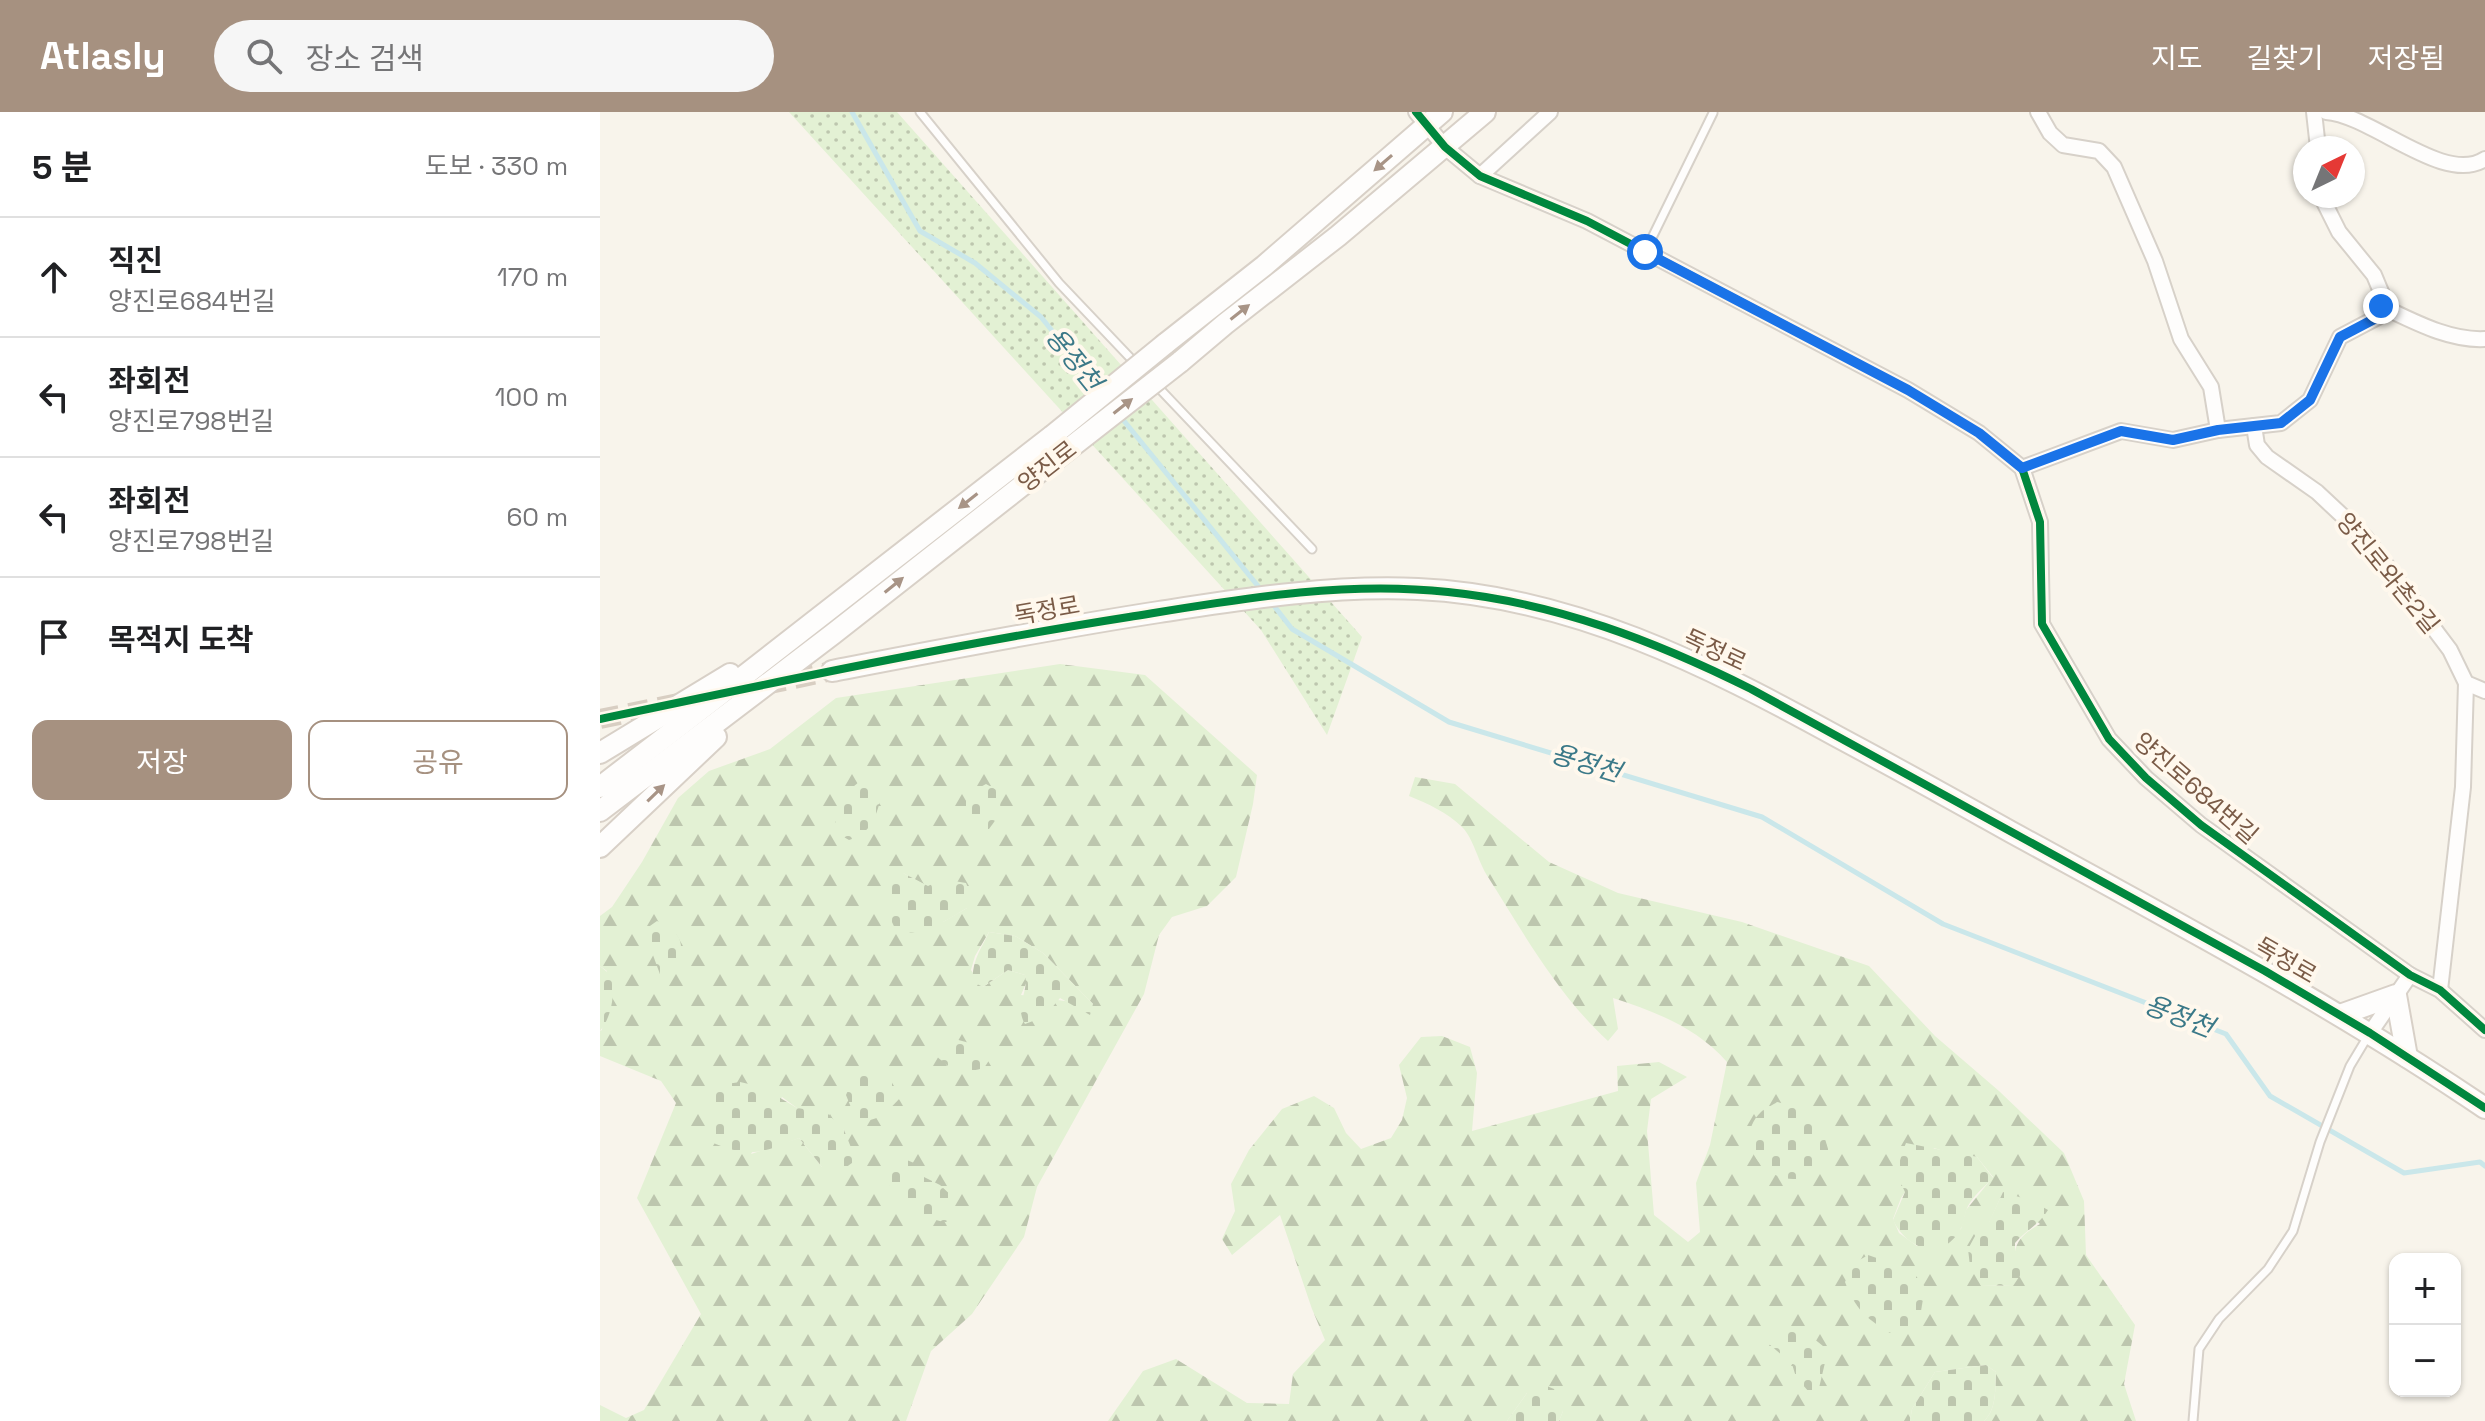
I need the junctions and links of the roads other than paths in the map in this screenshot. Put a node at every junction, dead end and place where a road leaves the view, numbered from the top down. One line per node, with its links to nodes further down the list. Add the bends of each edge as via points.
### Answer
1 (920, 112): 21 (lane, via 1059,283)
2 (1485, 112): 10 (main road, 양진로)
3 (1550, 112): 12 (street)
4 (2038, 112): 18 (street, via 2063,145 2099,151 2114,167 2155,261 2181,339 2211,387)
5 (2314, 112): 9 (street)
6 (2326, 112): 11 (street, via 2379,130 2445,163)
7 (1713, 113): 14 (lane)
8 (1428, 116): 10 (street); 19 (main road, 양진로, one-way to 19, bridge)
9 (2317, 136)
10 (1445, 147): 12 (street); 19 (main road, 양진로, one-way to 10, bridge, via 1180,362)
11 (2485, 159)
12 (1480, 176): 14 (street)
13 (2327, 208): 15 (street, via 2374,275 2384,299)
14 (1645, 252): 20 (street, via 1908,390 1979,433)
15 (2381, 306): 16 (street, via 2419,324); 17 (street, via 2378,317 2340,337 2310,400 2281,423)
16 (2485, 339)
17 (2254, 426): 18 (street); 25 (street, 양진로와촌2길, via 2257,445 2267,457 2317,492 2365,537 2450,650)
18 (2218, 430): 20 (street, via 2173,440 2121,431)
19 (1059, 443): 22 (main road, 양진로, one-way to 22); 23 (main road, 양진로, one-way to 19)
20 (2022, 468): 31 (street, 양진로684번길, via 2040,522 2042,624 2109,739 2201,825)
21 (1312, 549)
22 (802, 631): 27 (main road); 28 (main road, 양진로)
23 (833, 634): 29 (main road, 양진로); 30 (main road, one-way to 23)
24 (832, 671): 34 (main road, 독정로, via 981,642 1303,593 1450,592 1524,605 1589,621 1701,664)
25 (2466, 683): 26 (street); 32 (street, via 2463,787)
26 (2485, 691)
27 (600, 753)
28 (600, 787)
29 (600, 811)
30 (600, 847)
31 (2410, 975): 32 (street, 양진로684번길); 33 (street)
32 (2440, 990): 35 (street, 양진로684번길)
33 (2396, 995): 34 (main road); 36 (street); 37 (main road)
34 (2340, 1015): 36 (main road, 독정로)
35 (2485, 1030)
36 (2370, 1033): 37 (main road, 독정로); 39 (lane, via 2350,1066 2320,1142 2293,1231 2199,1349)
37 (2407, 1057): 38 (main road, 독정로)
38 (2485, 1108)
39 (2193, 1421)

